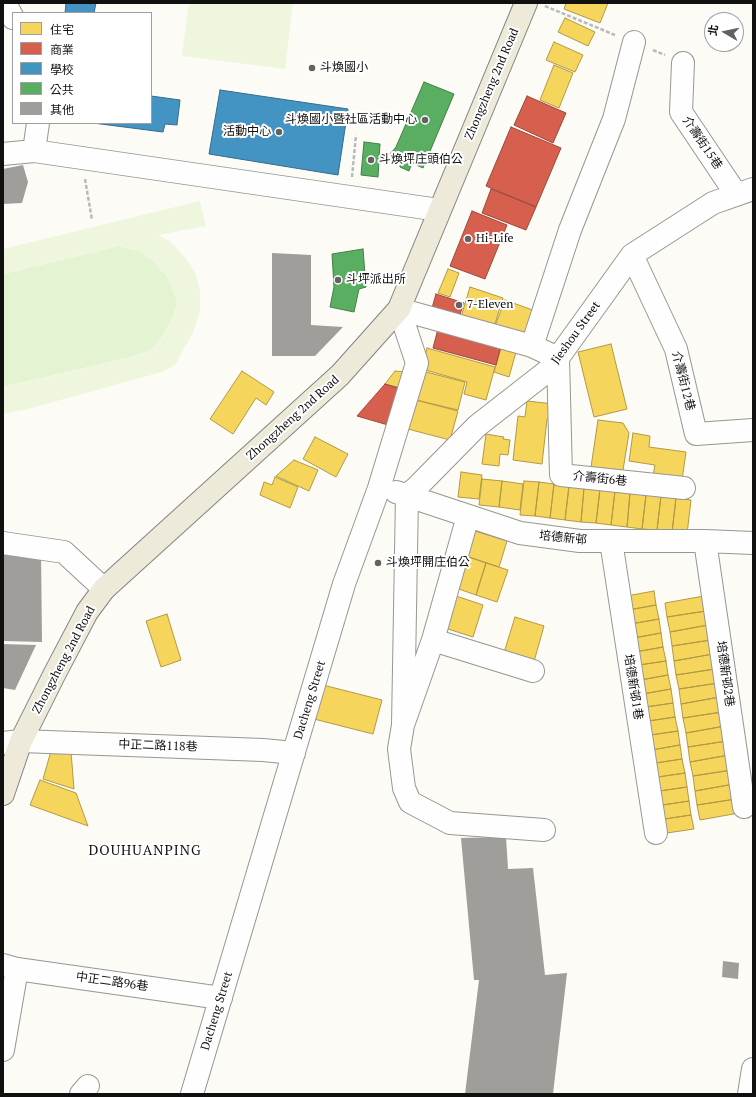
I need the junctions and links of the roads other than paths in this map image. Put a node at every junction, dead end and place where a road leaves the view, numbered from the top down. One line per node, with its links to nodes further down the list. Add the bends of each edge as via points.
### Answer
1 (5, 3): 3 (street)
2 (535, 4): 10 (main road, Zhongzheng 2nd Road)
3 (12, 16)
4 (634, 42): 13 (street, via 614,119 570,230)
5 (683, 63): 9 (street, 介壽街15巷, via 681,112)
6 (38, 124): 7 (street)
7 (34, 151): 8 (street); 10 (street)
8 (3, 154)
9 (745, 192): 11 (street, Jieshou Street, via 712,203)
10 (439, 210): 12 (main road, Zhongzheng 2nd Road)
11 (632, 255): 14 (street, Jieshou Street); 15 (street, 介壽街12巷, via 676,349 696,434)
12 (399, 309): 13 (street); 16 (street, Dacheng Street, via 417,363); 24 (main road, Zhongzheng 2nd Road, via 340,375)
13 (532, 346): 14 (street)
14 (558, 358): 17 (street, 介壽街6巷, via 562,475); 18 (street, Jieshou Street, via 550,369 477,426)
15 (753, 430)
16 (379, 488): 18 (street, 培德新邨); 29 (street, Dacheng Street, via 344,584)
17 (684, 488)
18 (407, 495): 19 (street, 培德新邨); 27 (street)
19 (468, 516): 20 (street, 培德新邨, via 520,533 580,541); 25 (street)
20 (611, 541): 21 (street, 培德新邨); 33 (street, 培德新邨1巷)
21 (705, 541): 23 (street, 培德新邨); 31 (street, 培德新邨2巷)
22 (3, 543): 24 (street, via 64,552)
23 (753, 543)
24 (104, 589): 28 (main road, Zhongzheng 2nd Road, via 87,612 54,675)
25 (433, 640): 26 (street); 27 (street)
26 (533, 672)
27 (403, 724): 32 (street, via 399,749 404,788 410,802 450,823)
28 (12, 742): 29 (street, 中正二路118巷); 30 (main road, Zhongzheng 2nd Road)
29 (294, 753): 35 (street, Dacheng Street)
30 (3, 794)
31 (744, 807)
32 (544, 830)
33 (656, 833)
34 (10, 967): 35 (street, 中正二路96巷); 36 (street)
35 (221, 998): 37 (street, Dacheng Street)
36 (3, 1050)
37 (192, 1094)

